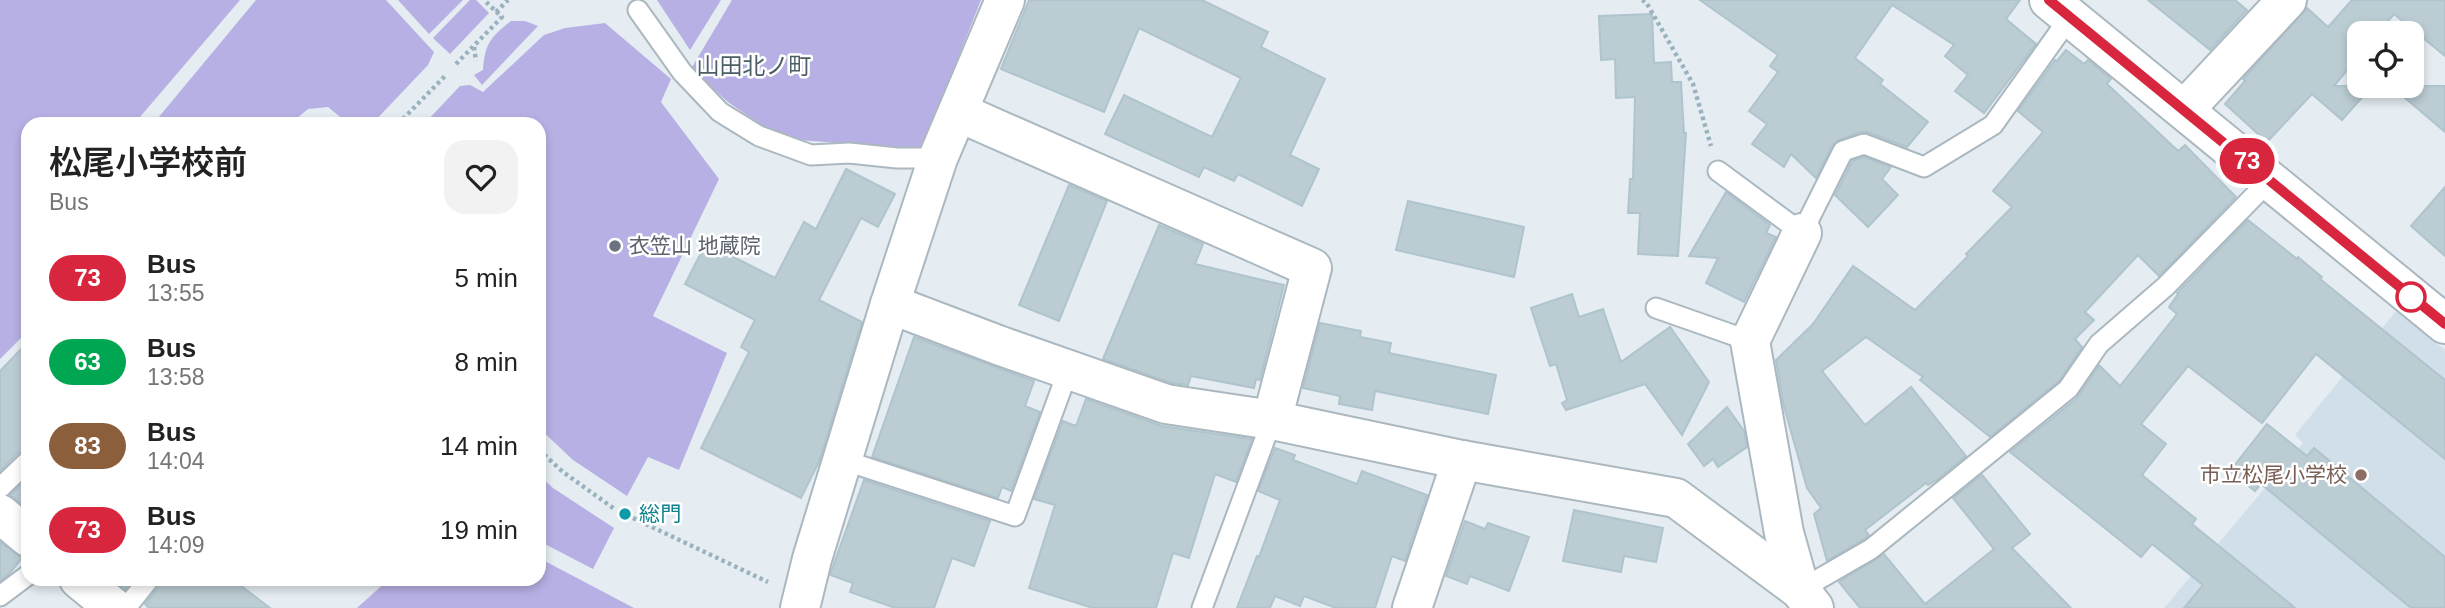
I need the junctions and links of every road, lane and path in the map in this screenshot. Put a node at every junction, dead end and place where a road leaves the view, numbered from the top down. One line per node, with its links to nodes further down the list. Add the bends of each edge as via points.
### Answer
1 (484, 0): 8 (path)
2 (508, 0): 8 (path)
3 (1005, 0): 14 (street)
4 (1642, 0): 17 (path, via 1693,84)
5 (2287, 0): 13 (street)
6 (2060, 9): 13 (street); 19 (lane, via 1993,124 1924,167 1864,144 1843,151)
7 (638, 10): 16 (lane, via 682,72 710,102 759,136 811,155)
8 (496, 12): 9 (path, via 502,17)
9 (473, 46): 10 (path); 11 (path)
10 (477, 61)
11 (456, 64)
12 (447, 74): 15 (path)
13 (2184, 110): 18 (street)
14 (958, 112): 16 (street); 25 (street, via 1312,268)
15 (405, 117)
16 (937, 158): 20 (street)
17 (1718, 172): 19 (lane)
18 (2270, 180): 22 (street); 39 (lane, via 2166,286 2099,344 2068,389)
19 (1802, 233): 23 (street)
20 (890, 303): 24 (street); 27 (street)
21 (1656, 308): 23 (lane)
22 (2445, 324)
23 (1750, 341): 39 (street, via 1784,533)
24 (1069, 368): 25 (street, via 1166,404); 27 (lane, via 1015,516)
25 (1272, 420): 28 (street); 43 (lane)
26 (546, 456): 31 (path)
27 (843, 460): 40 (street)
28 (1462, 460): 39 (street, via 1676,498); 44 (street)
29 (21, 468): 30 (lane)
30 (0, 488)
31 (616, 510)
32 (0, 514): 34 (street)
33 (633, 518): 40 (path)
34 (21, 531)
35 (21, 580): 38 (lane)
36 (87, 586): 41 (street)
37 (143, 586): 42 (lane)
38 (0, 596)
39 (1807, 599)
40 (802, 603)
41 (114, 608)
42 (126, 608)
43 (1202, 608)
44 (1412, 608)

